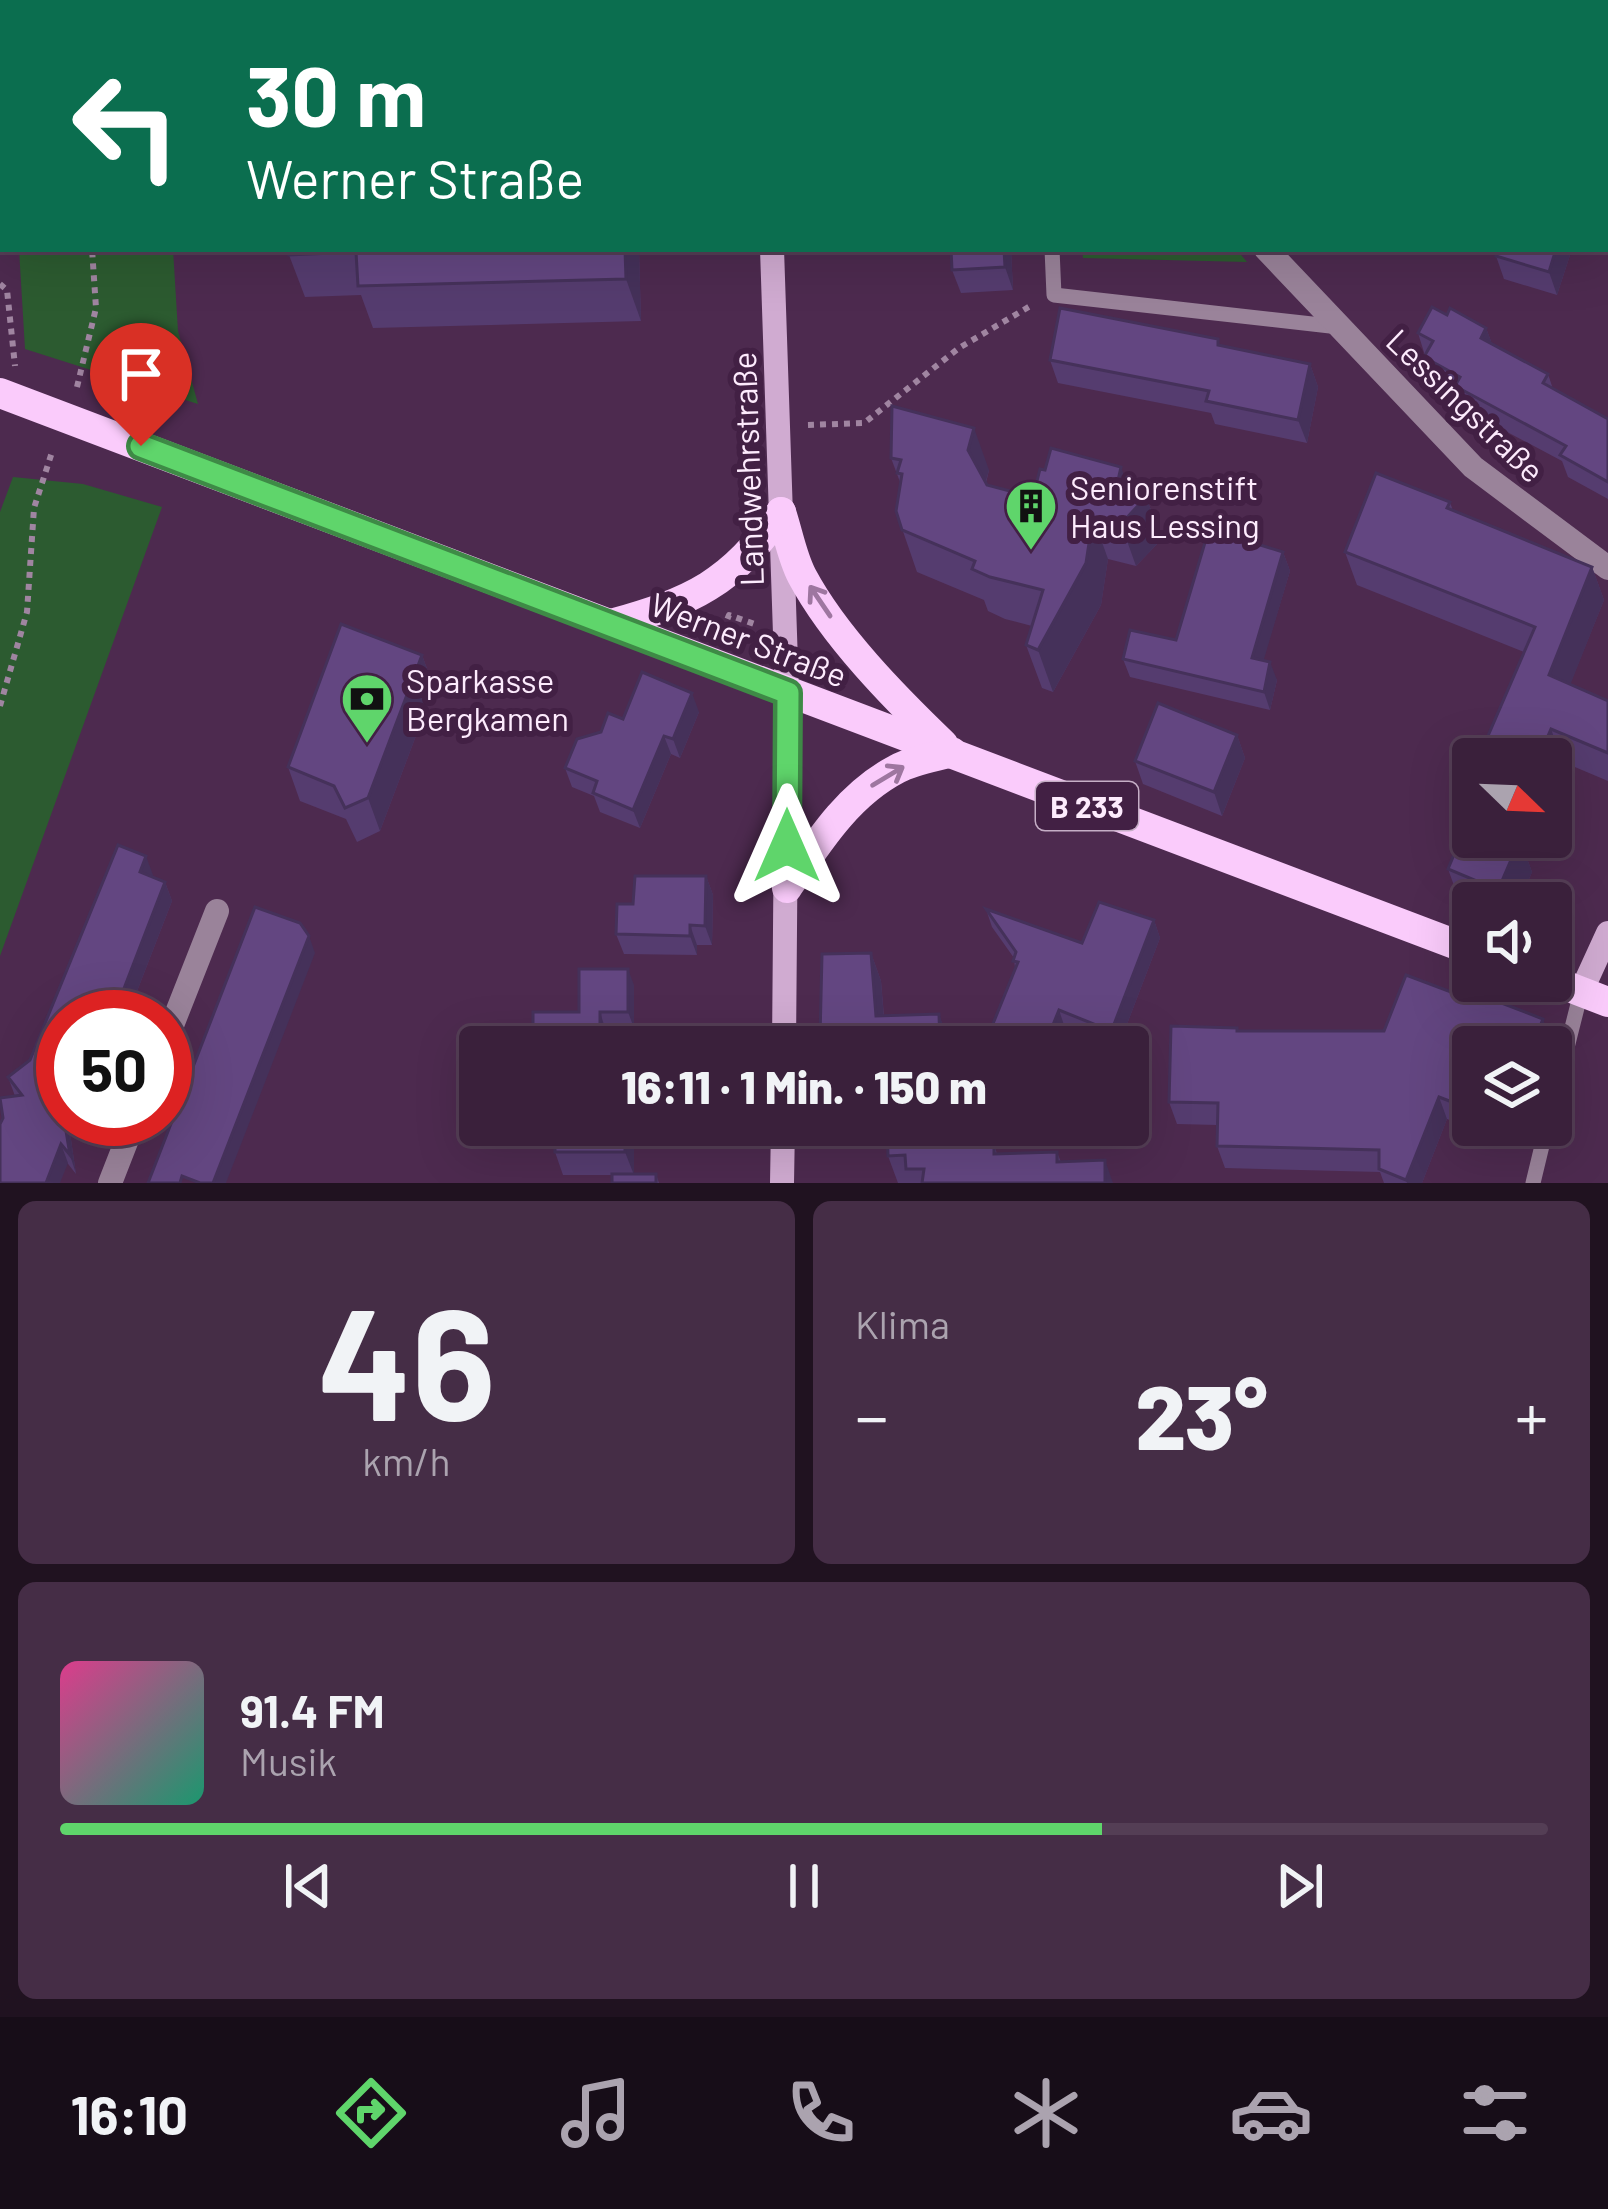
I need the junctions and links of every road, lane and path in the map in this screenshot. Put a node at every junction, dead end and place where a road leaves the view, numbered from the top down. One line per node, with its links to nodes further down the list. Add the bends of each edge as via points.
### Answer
1 (92, 252): 9 (path, via 96,308)
2 (772, 252): 10 (main road, Landwehrstraße)
3 (1052, 252): 6 (lane)
4 (1269, 252): 7 (street, Lessingstraße)
5 (0, 284): 8 (path, via 7,290)
6 (1054, 295): 7 (lane, Lessingstraße); 10 (path, via 959,348 864,423)
7 (1340, 327): 12 (street, Lessingstraße, via 1473,467)
8 (9, 396): 9 (main road, Werner Straße / B 233)
9 (66, 417): 13 (main road, Werner Straße / B 233); 15 (path, via 34,508 27,612)
10 (780, 425): 11 (main road, Landwehrstraße)
11 (781, 512): 13 (main road, via 757,548 710,589); 14 (main road, Landwehrstraße); 16 (main road, one-way to 11, via 831,618 801,574)
12 (1608, 568)
13 (611, 625): 14 (main road, Werner Straße / B 233)
14 (788, 693): 16 (main road, Werner Straße / B 233); 17 (main road, Landwehrstraße)
15 (0, 706)
16 (952, 752): 17 (main road, one-way to 16, via 861,794 898,767); 20 (main road, Werner Straße / B 233)
17 (787, 888): 23 (main road, Landwehrstraße)
18 (218, 911): 21 (street)
19 (1608, 933): 22 (main road)
20 (1452, 943)
21 (186, 990)
22 (1595, 997): 24 (lane)
23 (784, 1026)
24 (1572, 1057)
25 (124, 1146): 28 (street)
26 (783, 1146): 29 (main road)
27 (1542, 1146): 30 (lane)
28 (110, 1183)
29 (782, 1183)
30 (1533, 1183)

